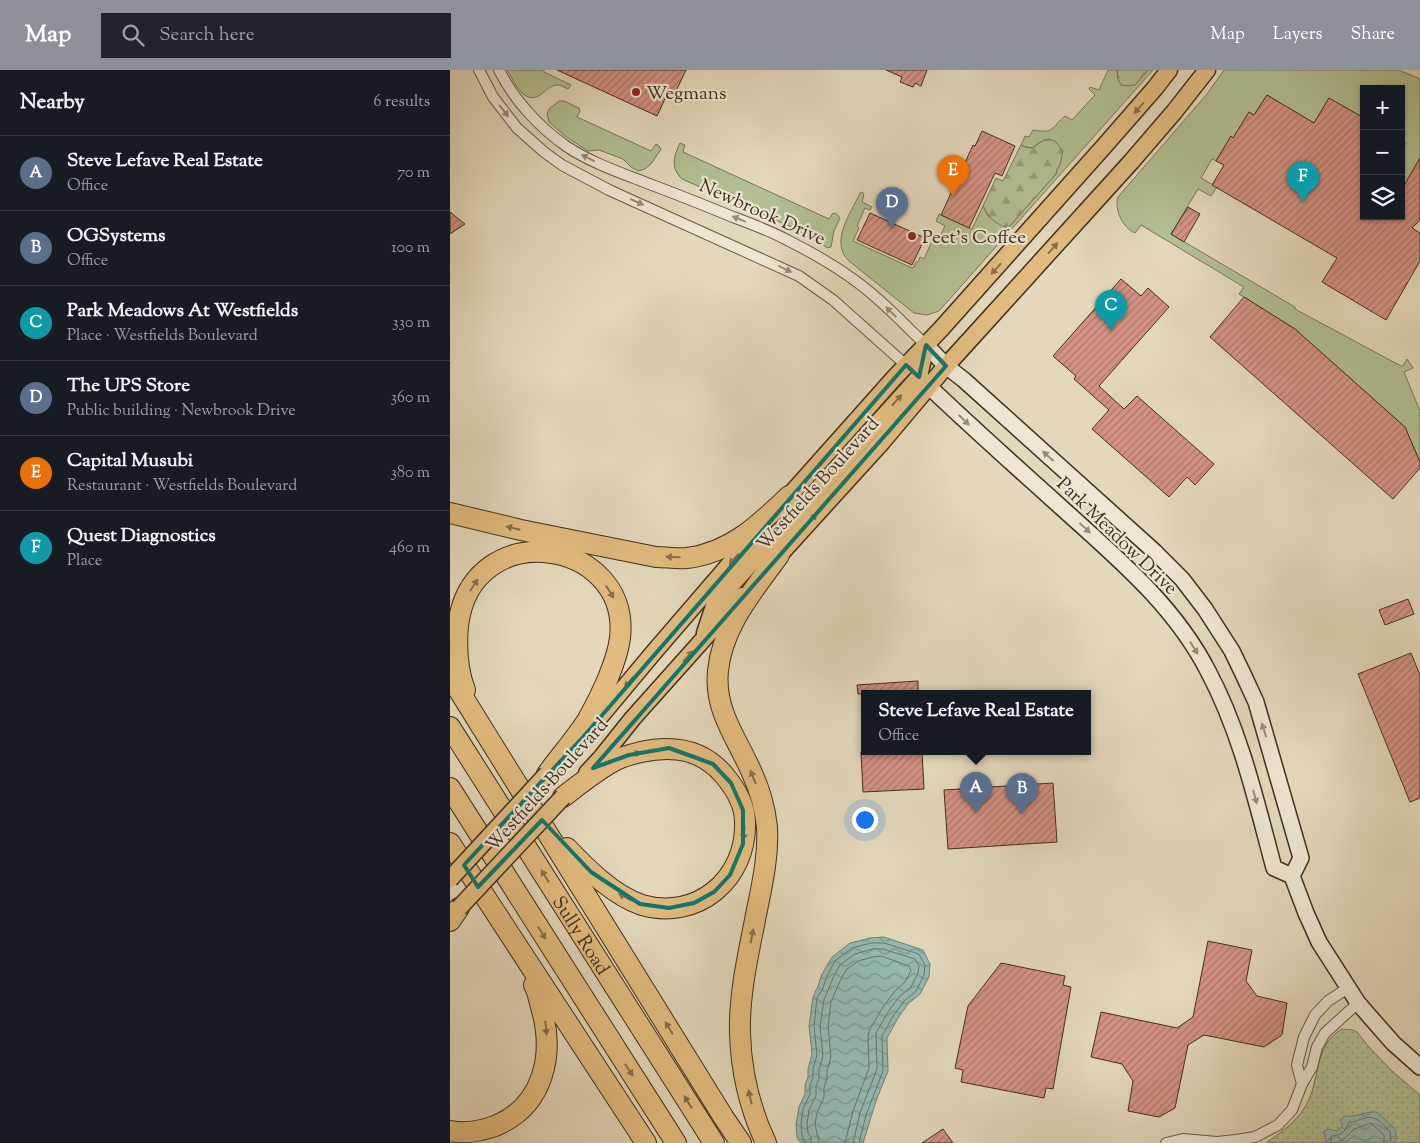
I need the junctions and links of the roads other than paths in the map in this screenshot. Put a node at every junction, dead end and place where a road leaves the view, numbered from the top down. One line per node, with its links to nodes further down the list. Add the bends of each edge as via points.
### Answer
1 (479, 70): 6 (street, one-way to 6, via 493,97 517,128 562,165 609,190 799,276 834,300)
2 (499, 70): 5 (street, Newbrook Drive, one-way to 2, via 858,283 795,244 607,167 566,146 530,113)
3 (1169, 70): 5 (main road, Westfields Boulevard, one-way to 5, via 1138,109)
4 (1207, 70): 7 (main road, Westfields Boulevard, one-way to 4, via 1131,162)
5 (926, 345): 6 (main road, Westfields Boulevard); 7 (street, Newbrook Drive); 8 (main road)
6 (906, 365): 8 (street); 10 (main road, Westfields Boulevard)
7 (946, 366): 8 (main road, Westfields Boulevard); 9 (street, Newbrook Drive)
8 (923, 382): 12 (main road, Westfields Boulevard, one-way to 8, via 882,442); 13 (main road, one-way to 8, via 715,603); 22 (street, Park Meadow Drive, one-way to 22, via 1132,571 1182,628 1208,670 1232,721 1274,868)
9 (999, 412): 22 (street, Park Meadow Drive, one-way to 9, via 1301,858 1256,702 1232,651 1206,609 1155,552)
10 (789, 496): 11 (highway, one-way to 11, via 747,534 720,548 688,558 656,557); 17 (main road, Westfields Boulevard, one-way to 17, via 584,736)
11 (450, 513)
12 (778, 555): 13 (main road, Westfields Boulevard); 35 (highway, one-way to 12, via 751,1101 740,1033 747,960 765,870 766,826 760,792 722,712 717,682 720,656 729,628)
13 (703, 640): 19 (main road, Westfields Boulevard, one-way to 13)
14 (450, 676): 16 (highway)
15 (450, 727): 33 (highway, Sully Road, one-way to 15)
16 (484, 730): 17 (highway, one-way to 17, via 468,697 458,665 460,617 470,590 486,570 511,556 535,551 568,556 578,561 596,574 614,599 620,622 620,639 610,673 588,719); 20 (highway)
17 (547, 774): 23 (main road, Westfields Boulevard, bridge)
18 (450, 788): 32 (highway, Sully Road, one-way to 32)
19 (564, 797): 20 (highway, one-way to 20, via 617,759 656,749 680,749 693,753 717,768 740,798 745,822 740,857 730,875 704,898 682,907 654,907 640,904 611,888 575,857); 24 (main road, Westfields Boulevard, bridge)
20 (538, 816): 34 (highway, one-way to 20)
21 (451, 846): 25 (highway)
22 (1292, 876): 26 (street, via 1319,942)
23 (450, 879)
24 (453, 916)
25 (508, 934): 30 (highway, one-way to 30, via 536,989 545,1020 544,1070 523,1109 507,1121 482,1131); 31 (highway)
26 (1348, 988): 27 (street); 29 (street, via 1328,1001 1315,1015 1304,1037 1297,1065)
27 (1358, 1003): 28 (street, via 1393,1043); 29 (street, via 1325,1033)
28 (1420, 1067)
29 (1302, 1084): 36 (street, via 1292,1110 1278,1125 1255,1136 1218,1142 1183,1139)
30 (450, 1131)
31 (646, 1143)
32 (676, 1143)
33 (714, 1143)
34 (741, 1143)
35 (766, 1143)
36 (1166, 1143)

